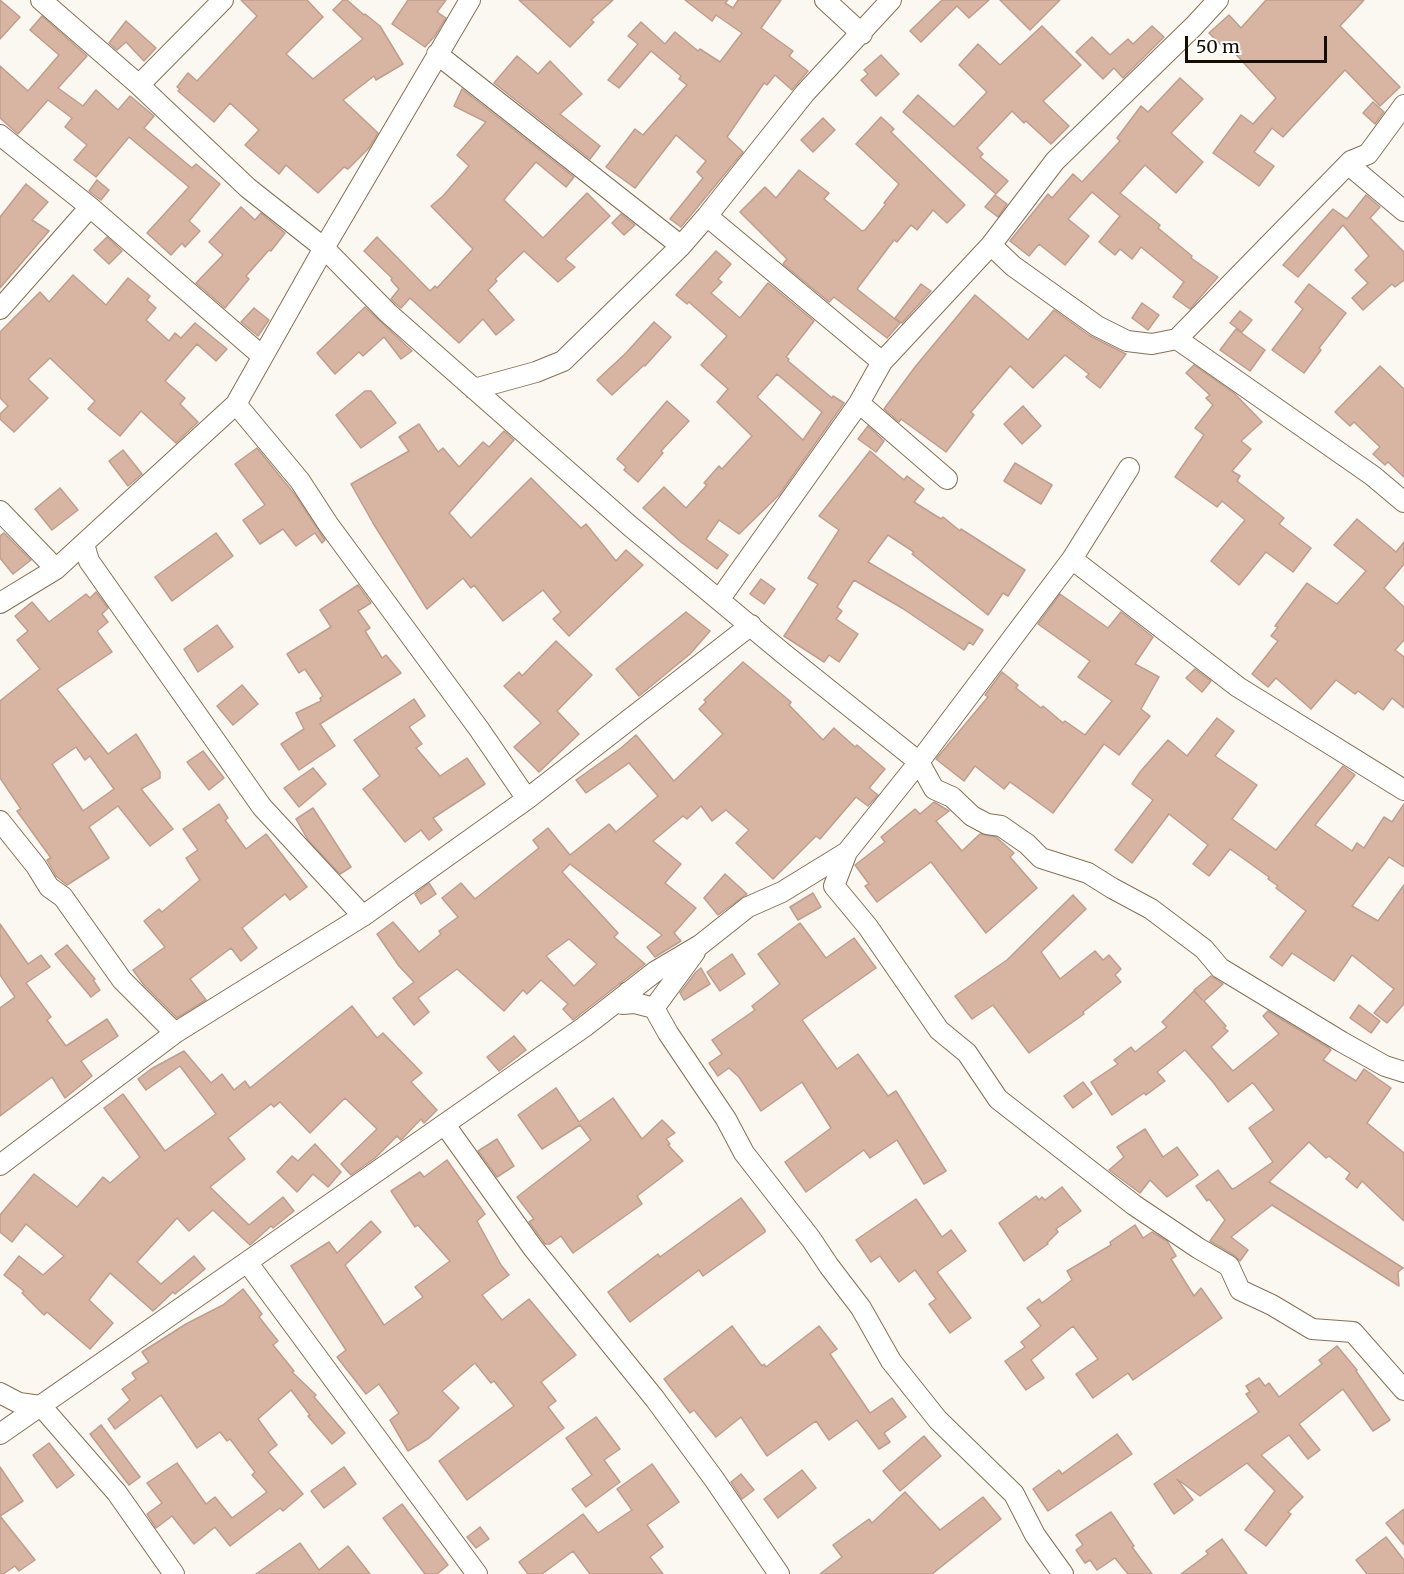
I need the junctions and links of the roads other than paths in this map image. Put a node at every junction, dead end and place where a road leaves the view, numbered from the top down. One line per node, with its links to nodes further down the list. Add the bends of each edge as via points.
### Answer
1 (41, 0): 9 (street)
2 (223, 0): 9 (street)
3 (470, 0): 8 (street)
4 (825, 0): 7 (street)
5 (891, 0): 7 (street)
6 (1218, 0): 16 (street, via 1055,161)
7 (862, 34): 15 (street, via 805,93)
8 (437, 54): 17 (street); 18 (street)
9 (139, 85): 18 (street, via 248,188)
10 (1404, 105): 12 (street, via 1368,154)
11 (0, 135): 13 (street)
12 (1351, 161): 14 (street, via 1355,170); 20 (street)
13 (90, 207): 19 (street); 21 (street)
14 (1404, 211)
15 (707, 216): 17 (street); 22 (street)
16 (991, 245): 20 (street, via 1013,266 1097,326 1127,341 1152,344); 22 (street)
17 (681, 246): 23 (street, via 563,361)
18 (324, 248): 21 (street); 23 (street, via 388,313)
19 (0, 309)
20 (1178, 339): 28 (street)
21 (262, 356): 25 (street)
22 (882, 362): 24 (street)
23 (474, 389): 33 (street)
24 (859, 403): 27 (street); 33 (street)
25 (236, 404): 30 (street); 38 (street, via 300,481)
26 (1129, 468): 31 (street)
27 (947, 479)
28 (1404, 502)
29 (0, 511): 32 (street)
30 (84, 544): 32 (street); 41 (street, via 89,561 262,807)
31 (1072, 559): 36 (street); 37 (street, via 1238,687)
32 (56, 569): 34 (street)
33 (719, 600): 35 (street)
34 (0, 603)
35 (751, 625): 36 (street); 38 (street)
36 (919, 762): 40 (street); 46 (street, via 934,789 952,797 972,816 1001,826 1041,858 1088,873 1151,909 1204,949 1220,968 1385,1066)
37 (1404, 790)
38 (527, 799): 41 (street)
39 (0, 820): 45 (street, via 48,887 63,897 122,980)
40 (847, 852): 42 (street, via 748,907); 50 (street, via 834,886 868,927 939,1030 967,1053 998,1100 1134,1205 1229,1266 1240,1290 1312,1329 1353,1332)
41 (363, 916): 45 (street)
42 (700, 945): 43 (street); 44 (street)
43 (628, 992): 44 (street, via 622,1004); 47 (street)
44 (654, 1008): 57 (street, via 744,1153 861,1308 891,1361 938,1420 1014,1494 1035,1535)
45 (175, 1033): 48 (street)
46 (1404, 1072)
47 (445, 1125): 49 (street); 56 (street, via 533,1248 701,1461)
48 (0, 1165)
49 (247, 1262): 52 (street); 55 (street)
50 (1404, 1390)
51 (0, 1393): 52 (street, via 19,1403)
52 (40, 1406): 53 (street); 54 (street, via 117,1493)
53 (0, 1434)
54 (174, 1574)
55 (477, 1574)
56 (779, 1574)
57 (1063, 1574)

